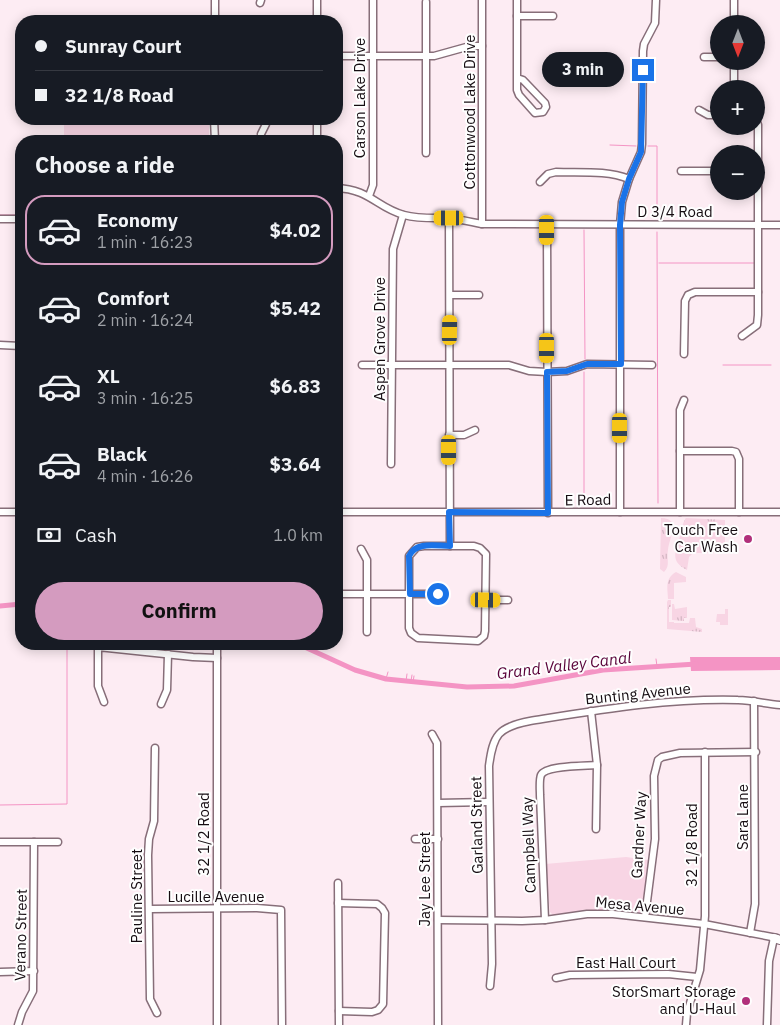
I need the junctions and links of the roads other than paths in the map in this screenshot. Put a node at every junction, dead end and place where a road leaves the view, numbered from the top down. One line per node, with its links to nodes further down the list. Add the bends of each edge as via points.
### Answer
1 (215, 0): 9 (street)
2 (317, 0): 10 (street)
3 (373, 0): 16 (street, Carson Lake Drive)
4 (482, 0): 14 (street, Cottonwood Lake Drive)
5 (517, 0): 12 (street)
6 (656, 0): 28 (street, via 655,23 643,51 641,152)
7 (734, 0): 11 (street)
8 (426, 2): 17 (street)
9 (215, 15)
10 (317, 15)
11 (734, 15)
12 (517, 16): 13 (street); 20 (street)
13 (553, 16)
14 (482, 46): 17 (street); 37 (street, Cottonwood Lake Drive)
15 (343, 56): 16 (street)
16 (373, 56): 17 (street); 31 (street, Carson Lake Drive, via 373,185)
17 (426, 56): 25 (street)
18 (704, 57): 19 (street)
19 (710, 57)
20 (517, 78): 20 (street, via 519,96 535,113 544,112 545,103 523,80)
21 (699, 110): 22 (street)
22 (710, 115)
23 (266, 125): 24 (street)
24 (261, 134)
25 (426, 153)
26 (681, 171): 27 (street)
27 (710, 171)
28 (629, 179): 29 (street, via 607,173 556,172 548,174); 39 (street)
29 (540, 182)
30 (343, 188): 31 (street, D 3/4 Road)
31 (369, 196): 33 (street, D 3/4 Road)
32 (758, 200): 40 (street)
33 (403, 215): 34 (street, D 3/4 Road); 52 (street, Aspen Grove Drive, via 393,249)
34 (449, 218): 37 (street, D 3/4 Road); 43 (street)
35 (0, 219): 36 (street)
36 (15, 219)
37 (482, 224): 38 (street, D 3/4 Road)
38 (547, 225): 39 (street, D 3/4 Road); 54 (street)
39 (620, 225): 40 (street, D 3/4 Road); 50 (street)
40 (759, 225): 41 (street, D 3/4 Road); 42 (street)
41 (780, 225)
42 (758, 292): 45 (street, via 758,322); 48 (street, via 695,292 688,295 685,300)
43 (451, 295): 44 (street); 49 (street)
44 (479, 295)
45 (742, 336)
46 (0, 345): 47 (street)
47 (15, 346)
48 (684, 354)
49 (450, 364): 52 (street); 54 (street, via 509,365); 57 (street)
50 (621, 364): 53 (street); 54 (street, via 587,364 567,371); 64 (street)
51 (362, 365): 52 (street)
52 (393, 366): 59 (street, Aspen Grove Drive)
53 (652, 366)
54 (547, 372): 68 (street)
55 (684, 400): 58 (street, via 680,410)
56 (475, 430): 57 (street, via 464,435)
57 (449, 435): 63 (street)
58 (680, 451): 65 (street); 66 (street, via 736,452 739,459)
59 (392, 464)
60 (0, 512): 61 (street)
61 (15, 512)
62 (343, 512): 63 (street, E Road)
63 (449, 512): 68 (street, E Road); 69 (street)
64 (620, 512): 65 (street, E Road); 68 (street, E Road)
65 (680, 512): 66 (street, E Road)
66 (739, 512): 67 (street, E Road)
67 (780, 512)
68 (548, 513)
69 (450, 546): 73 (street, via 424,546 412,551 409,556); 75 (street, via 474,546 483,550 487,558)
70 (361, 549): 72 (street, via 367,560)
71 (343, 594): 72 (street)
72 (367, 594): 73 (street); 77 (street)
73 (410, 594): 74 (street); 75 (street, via 409,628 418,638 481,639 485,631)
74 (438, 594)
75 (486, 600): 76 (street)
76 (508, 600)
77 (367, 632)
78 (98, 650): 84 (street, via 98,686)
79 (128, 650): 81 (street)
80 (217, 650): 82 (street, 32 1/2 Road)
81 (168, 654): 82 (street); 85 (street, via 167,690)
82 (217, 658): 105 (street, 32 1/2 Road)
83 (754, 701): 86 (street, Bunting Avenue); 87 (street, Bunting Avenue, via 698,700); 92 (street, Sara Lane)
84 (104, 702)
85 (161, 704)
86 (780, 705)
87 (592, 711): 88 (street, Bunting Avenue, via 514,724); 93 (street)
88 (501, 732): 94 (street, Garland Street, via 491,749)
89 (432, 734): 95 (street, Jay Lee Street, via 437,743)
90 (155, 748): 104 (street, Pauline Street, via 154,821 148,855)
91 (705, 752): 92 (street); 106 (street, Gardner Way, via 662,756 658,760 655,770 655,839); 110 (street, 32 1/8 Road)
92 (756, 752): 111 (street, Sara Lane, via 755,904)
93 (597, 766): 96 (street); 109 (street, Campbell Way, via 571,766 545,771 541,775)
94 (488, 802): 95 (street); 108 (street, Garland Street)
95 (438, 803): 98 (street, Jay Lee Street)
96 (596, 829)
97 (414, 839): 98 (street)
98 (438, 839): 107 (street, Jay Lee Street)
99 (0, 842): 100 (street)
100 (34, 842): 101 (street); 113 (street, Verano Street)
101 (58, 842)
102 (338, 883): 103 (street)
103 (338, 903): 118 (street); 118 (street, via 371,903 385,913 384,1004 372,1012)
104 (150, 909): 105 (street, Lucille Avenue); 119 (street, Pauline Street, via 150,999)
105 (217, 909): 121 (street, 32 1/2 Road); 122 (street, Lucille Avenue, via 281,910)
106 (645, 917): 109 (street, Mesa Avenue, via 587,914); 110 (street, Mesa Avenue)
107 (438, 920): 108 (street, Mesa Avenue); 124 (street, Jay Lee Street)
108 (491, 920): 109 (street, Mesa Avenue); 117 (street, Garland Street)
109 (544, 920)
110 (704, 924): 111 (street, Mesa Avenue); 115 (street, 32 1/8 Road)
111 (750, 933): 112 (street, Mesa Avenue)
112 (778, 939): 126 (street, via 769,962)
113 (34, 971): 114 (street); 120 (street, Verano Street, via 32,991)
114 (0, 972)
115 (697, 977): 116 (street, East Hall Court, via 668,974); 125 (street, 32 1/8 Road)
116 (556, 978)
117 (490, 986)
118 (339, 1010): 123 (street)
119 (157, 1013)
120 (18, 1025)
121 (217, 1025)
122 (282, 1025)
123 (339, 1025)
124 (438, 1025)
125 (686, 1025)
126 (767, 1025)

